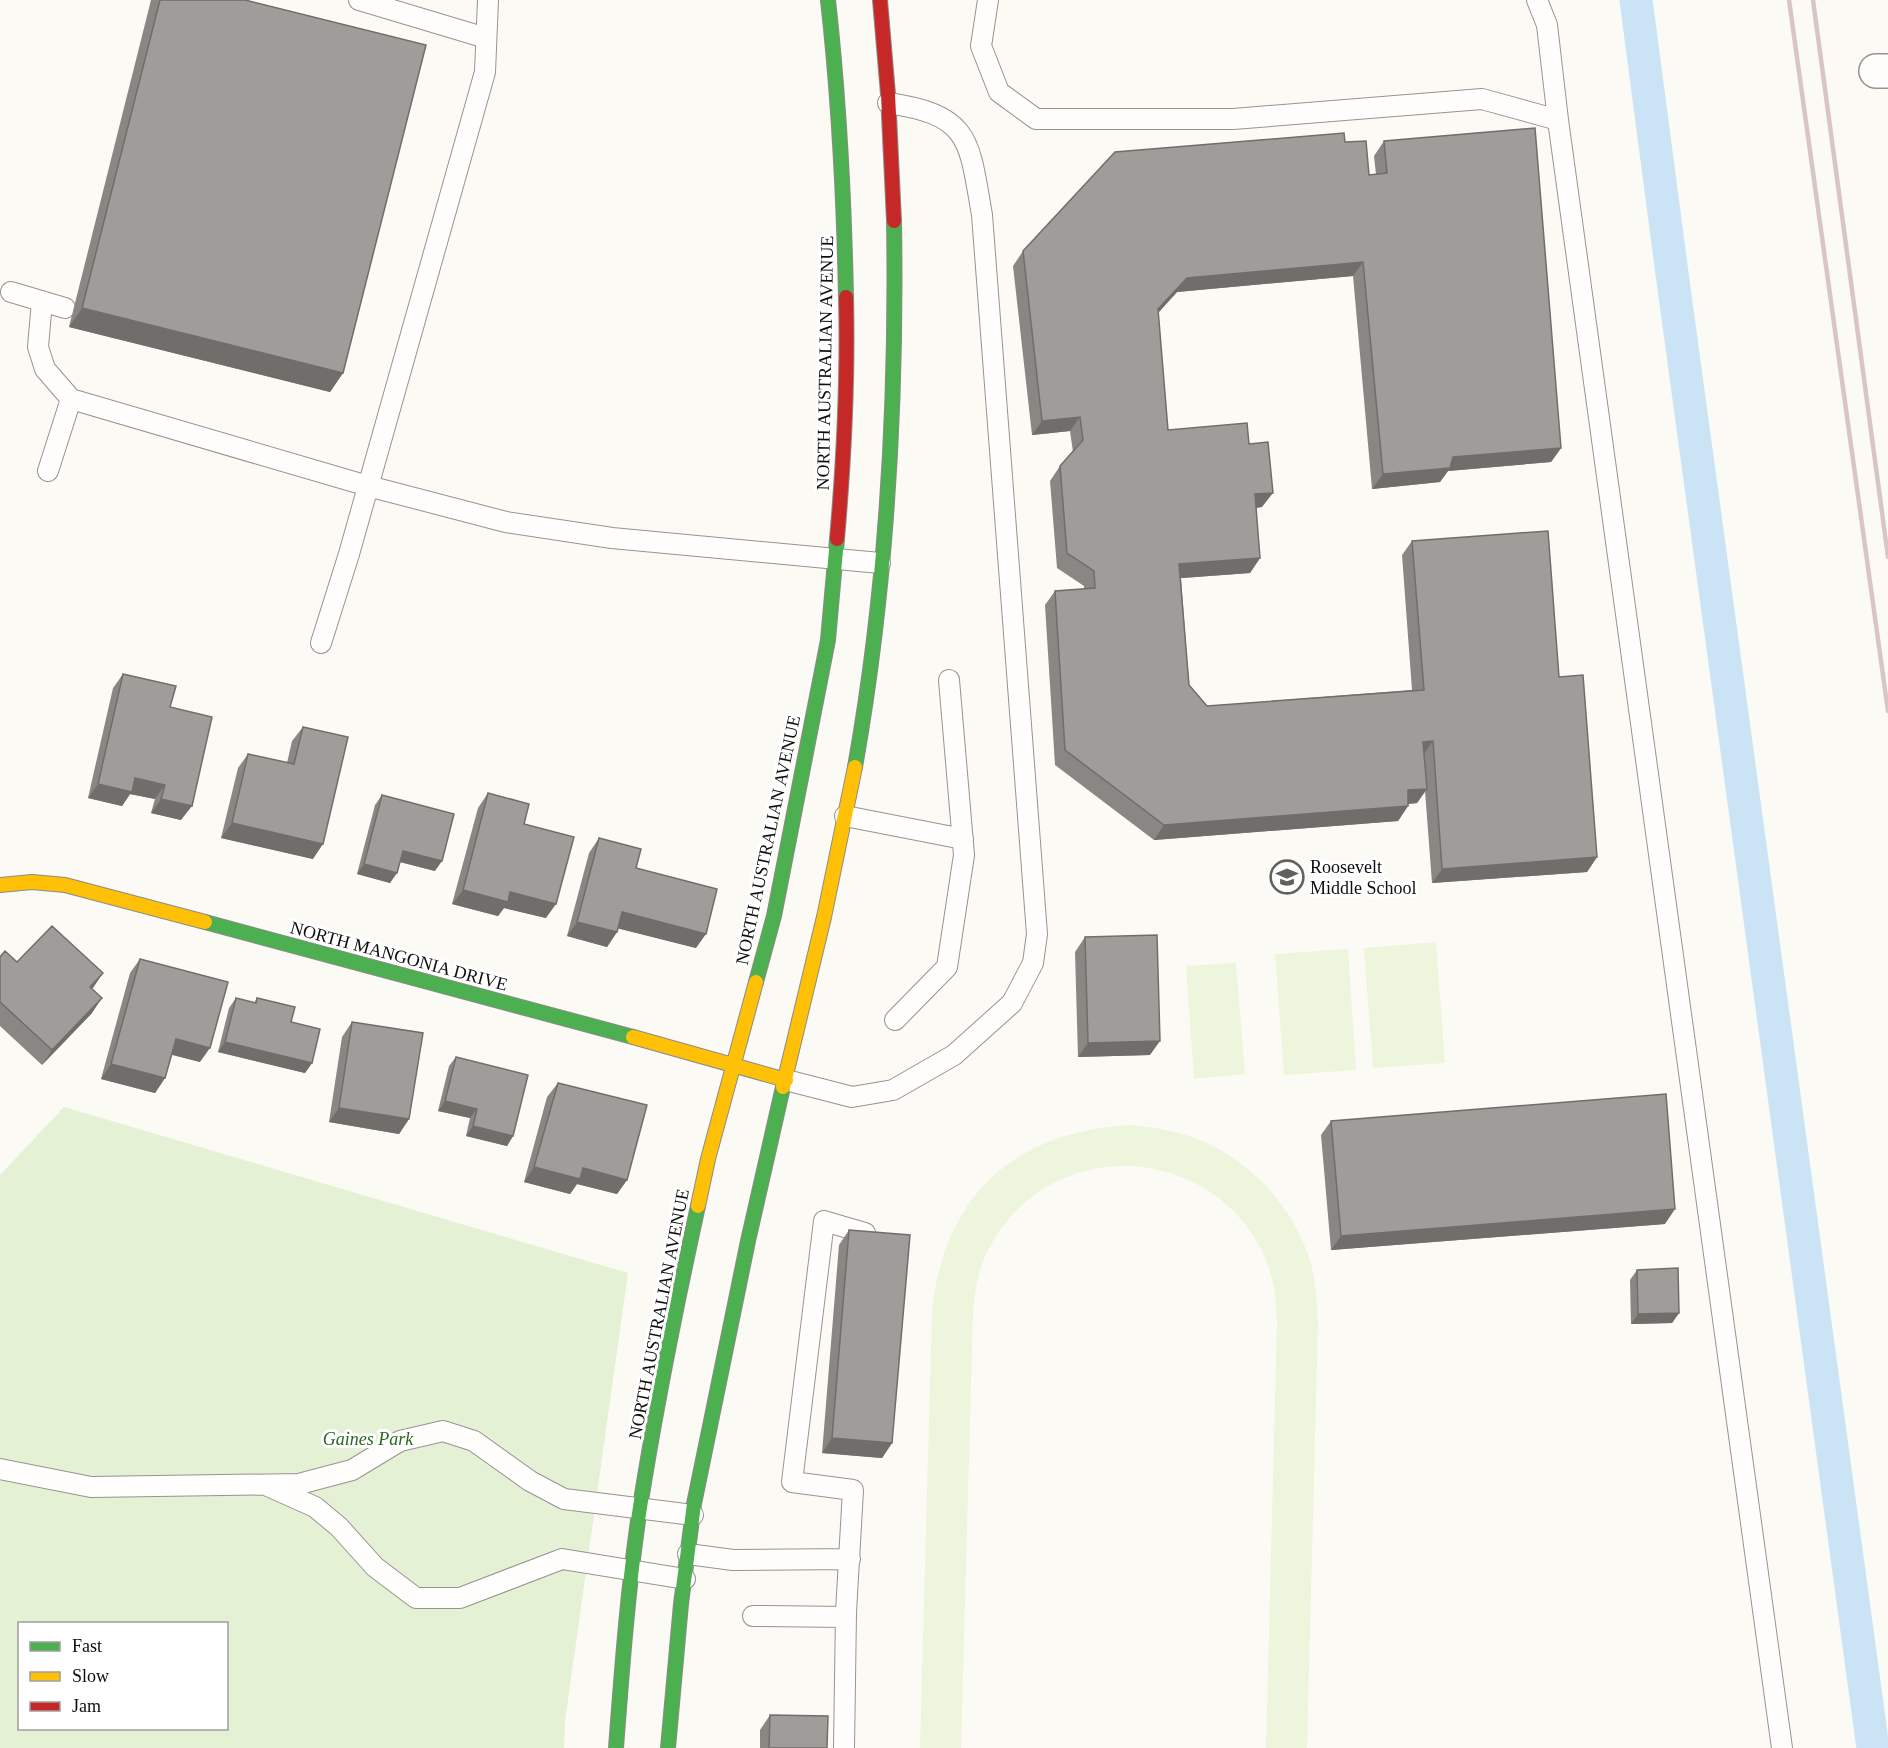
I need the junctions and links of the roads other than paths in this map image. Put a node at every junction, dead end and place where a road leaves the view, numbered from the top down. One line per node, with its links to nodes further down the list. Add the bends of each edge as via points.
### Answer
1 (359, 0): 7 (lane)
2 (488, 0): 7 (lane)
3 (828, 0): 16 (main road, NORTH AUSTRALIAN AVENUE, via 844,206 846,329)
4 (880, 0): 8 (main road)
5 (988, 0): 9 (lane, via 981,46 999,92 1036,119 1233,119 1482,99)
6 (1537, 0): 9 (lane, via 1548,30)
7 (486, 38): 15 (lane, via 485,72)
8 (888, 103): 17 (main road, via 895,321); 25 (lane, via 917,107 945,119 961,131 973,159 982,215 1036,924 1033,963 1004,1011 954,1055 893,1090 852,1097)
9 (1558, 120): 40 (lane)
10 (11, 292): 11 (lane)
11 (42, 301): 12 (lane); 13 (lane, via 38,347 45,369)
12 (65, 308)
13 (71, 399): 14 (lane); 15 (lane)
14 (48, 471)
15 (368, 486): 16 (lane, via 507,522 612,538); 18 (lane)
16 (835, 559): 17 (lane); 24 (main road, NORTH AUSTRALIAN AVENUE, via 828,640 774,916)
17 (880, 563): 20 (main road, via 877,610)
18 (321, 643)
19 (949, 680): 21 (lane)
20 (845, 816): 21 (lane); 25 (main road)
21 (963, 839): 23 (lane, via 947,967)
22 (0, 885): 24 (main road, NORTH MANGONIA DRIVE, via 43,881 65,885)
23 (895, 1020)
24 (733, 1064): 25 (main road, NORTH MANGONIA DRIVE); 29 (main road, NORTH AUSTRALIAN AVENUE, via 673,1319)
25 (786, 1080): 30 (main road, via 760,1185)
26 (865, 1233): 32 (lane, via 825,1221 792,1482 853,1490)
27 (0, 1469): 28 (lane, via 91,1487)
28 (263, 1484): 29 (lane, via 299,1484 352,1470 400,1441 443,1431 474,1441 530,1481 564,1499); 33 (lane, via 315,1507 375,1567 416,1598 460,1598 562,1559)
29 (640, 1509): 30 (lane); 33 (main road, NORTH AUSTRALIAN AVENUE)
30 (693, 1515): 31 (main road)
31 (688, 1554): 32 (lane, via 733,1560); 34 (main road)
32 (850, 1559): 36 (lane)
33 (633, 1572): 34 (lane); 37 (main road, NORTH AUSTRALIAN AVENUE)
34 (685, 1579): 38 (main road)
35 (753, 1616): 36 (lane)
36 (846, 1617): 39 (lane)
37 (616, 1748)
38 (668, 1748)
39 (844, 1748)
40 (1782, 1748)

